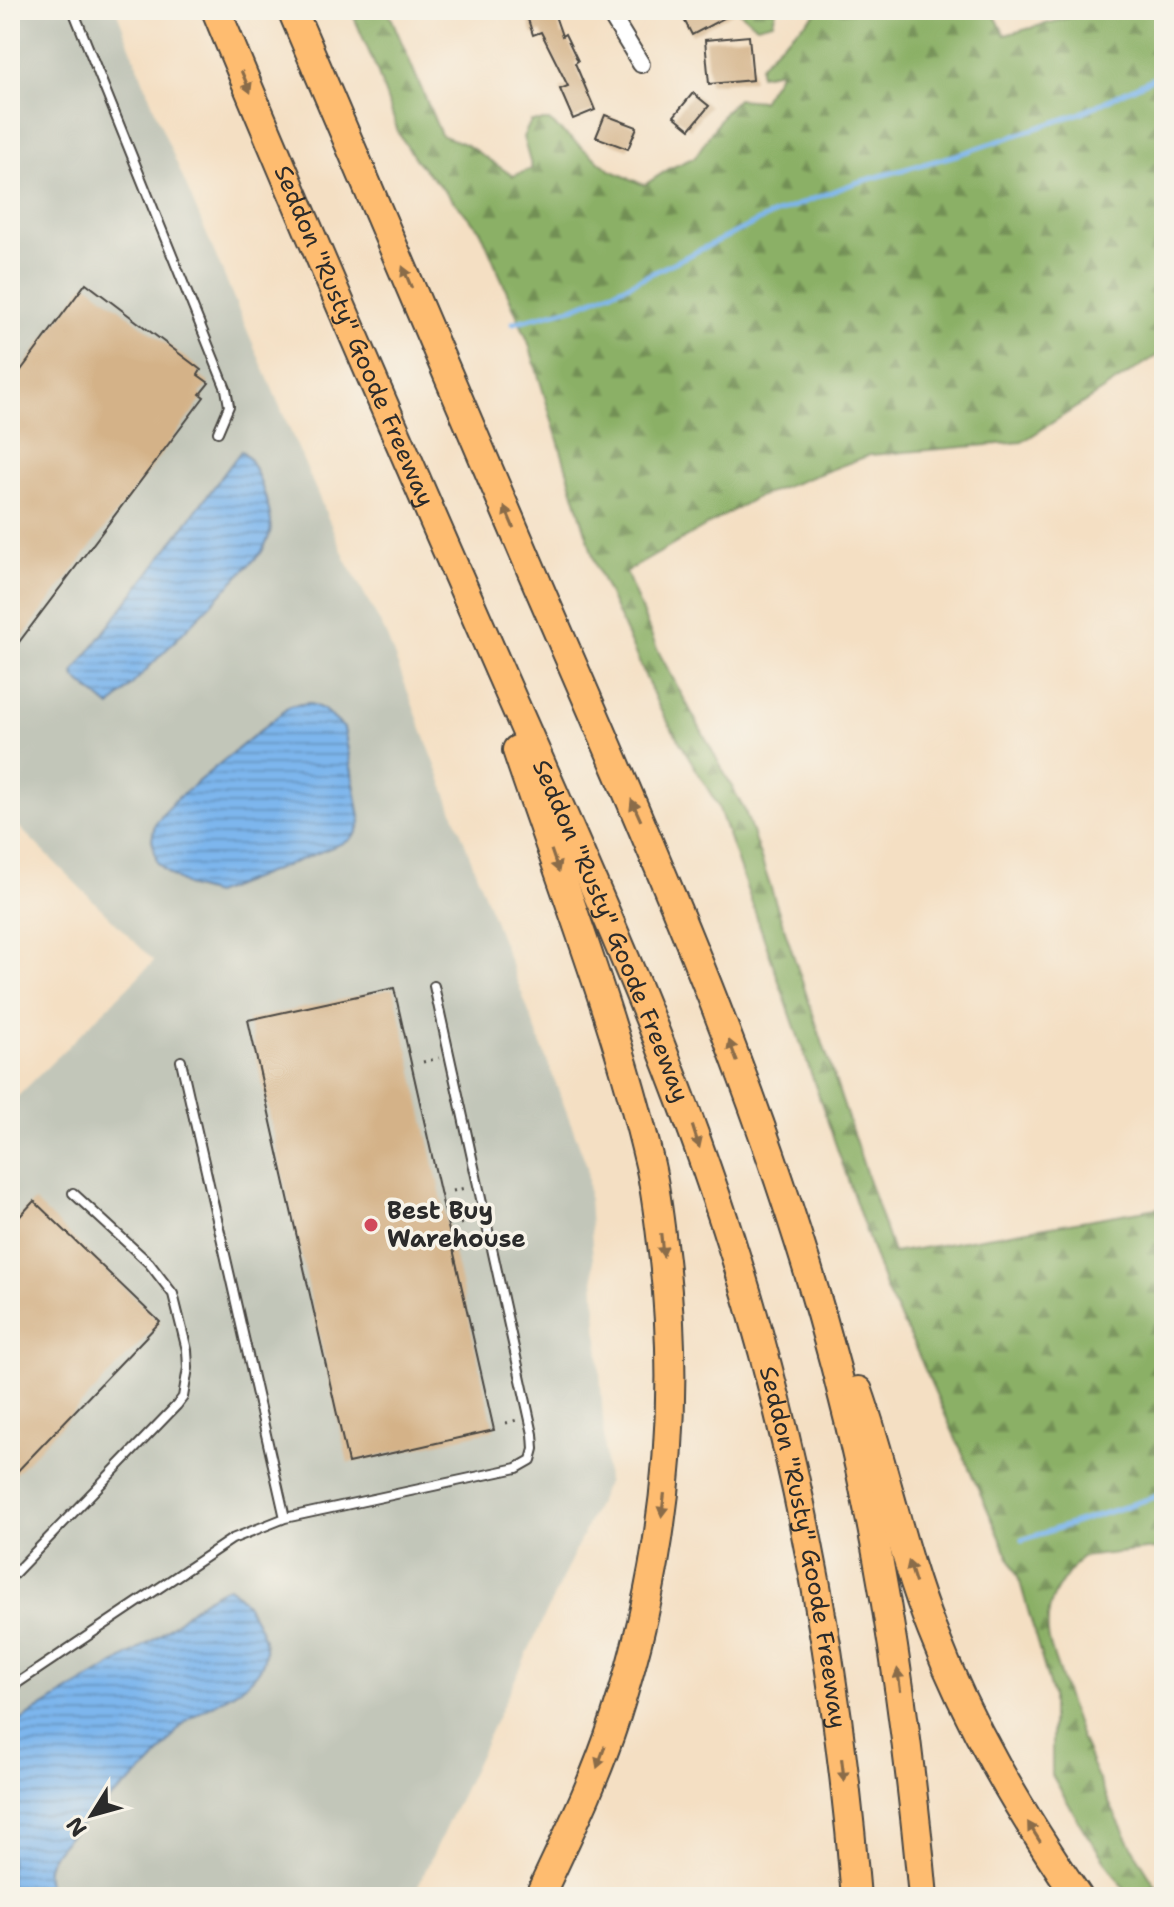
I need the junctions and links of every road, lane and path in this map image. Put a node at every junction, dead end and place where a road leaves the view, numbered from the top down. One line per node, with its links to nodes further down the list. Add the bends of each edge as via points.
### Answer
1 (73, 10): 6 (lane, via 226,389 229,406)
2 (216, 10): 7 (highway, Seddon "Rusty" Goode Freeway, one-way to 7)
3 (292, 10): 10 (highway, one-way to 3, via 644,827)
4 (608, 10): 5 (street)
5 (641, 64)
6 (218, 432)
7 (458, 575): 15 (highway, one-way to 15, via 625,1074 650,1166 670,1321 670,1428 651,1581 615,1720); 16 (highway, Seddon "Rusty" Goode Freeway, one-way to 16, via 625,957 689,1118 736,1257 779,1408 809,1548 833,1693)
8 (434, 986): 12 (lane, via 533,1434 531,1460 517,1468)
9 (181, 1061): 12 (lane)
10 (767, 1145): 17 (highway, one-way to 10, via 912,1774 875,1537 821,1313); 18 (highway, one-way to 10, via 995,1767 931,1628 877,1444)
11 (73, 1193): 13 (lane, via 149,1263 173,1294 187,1350 186,1389 177,1405)
12 (285, 1518): 14 (lane, via 208,1553)
13 (10, 1578)
14 (10, 1688)
15 (539, 1897)
16 (856, 1897)
17 (923, 1897)
18 (1078, 1897)

